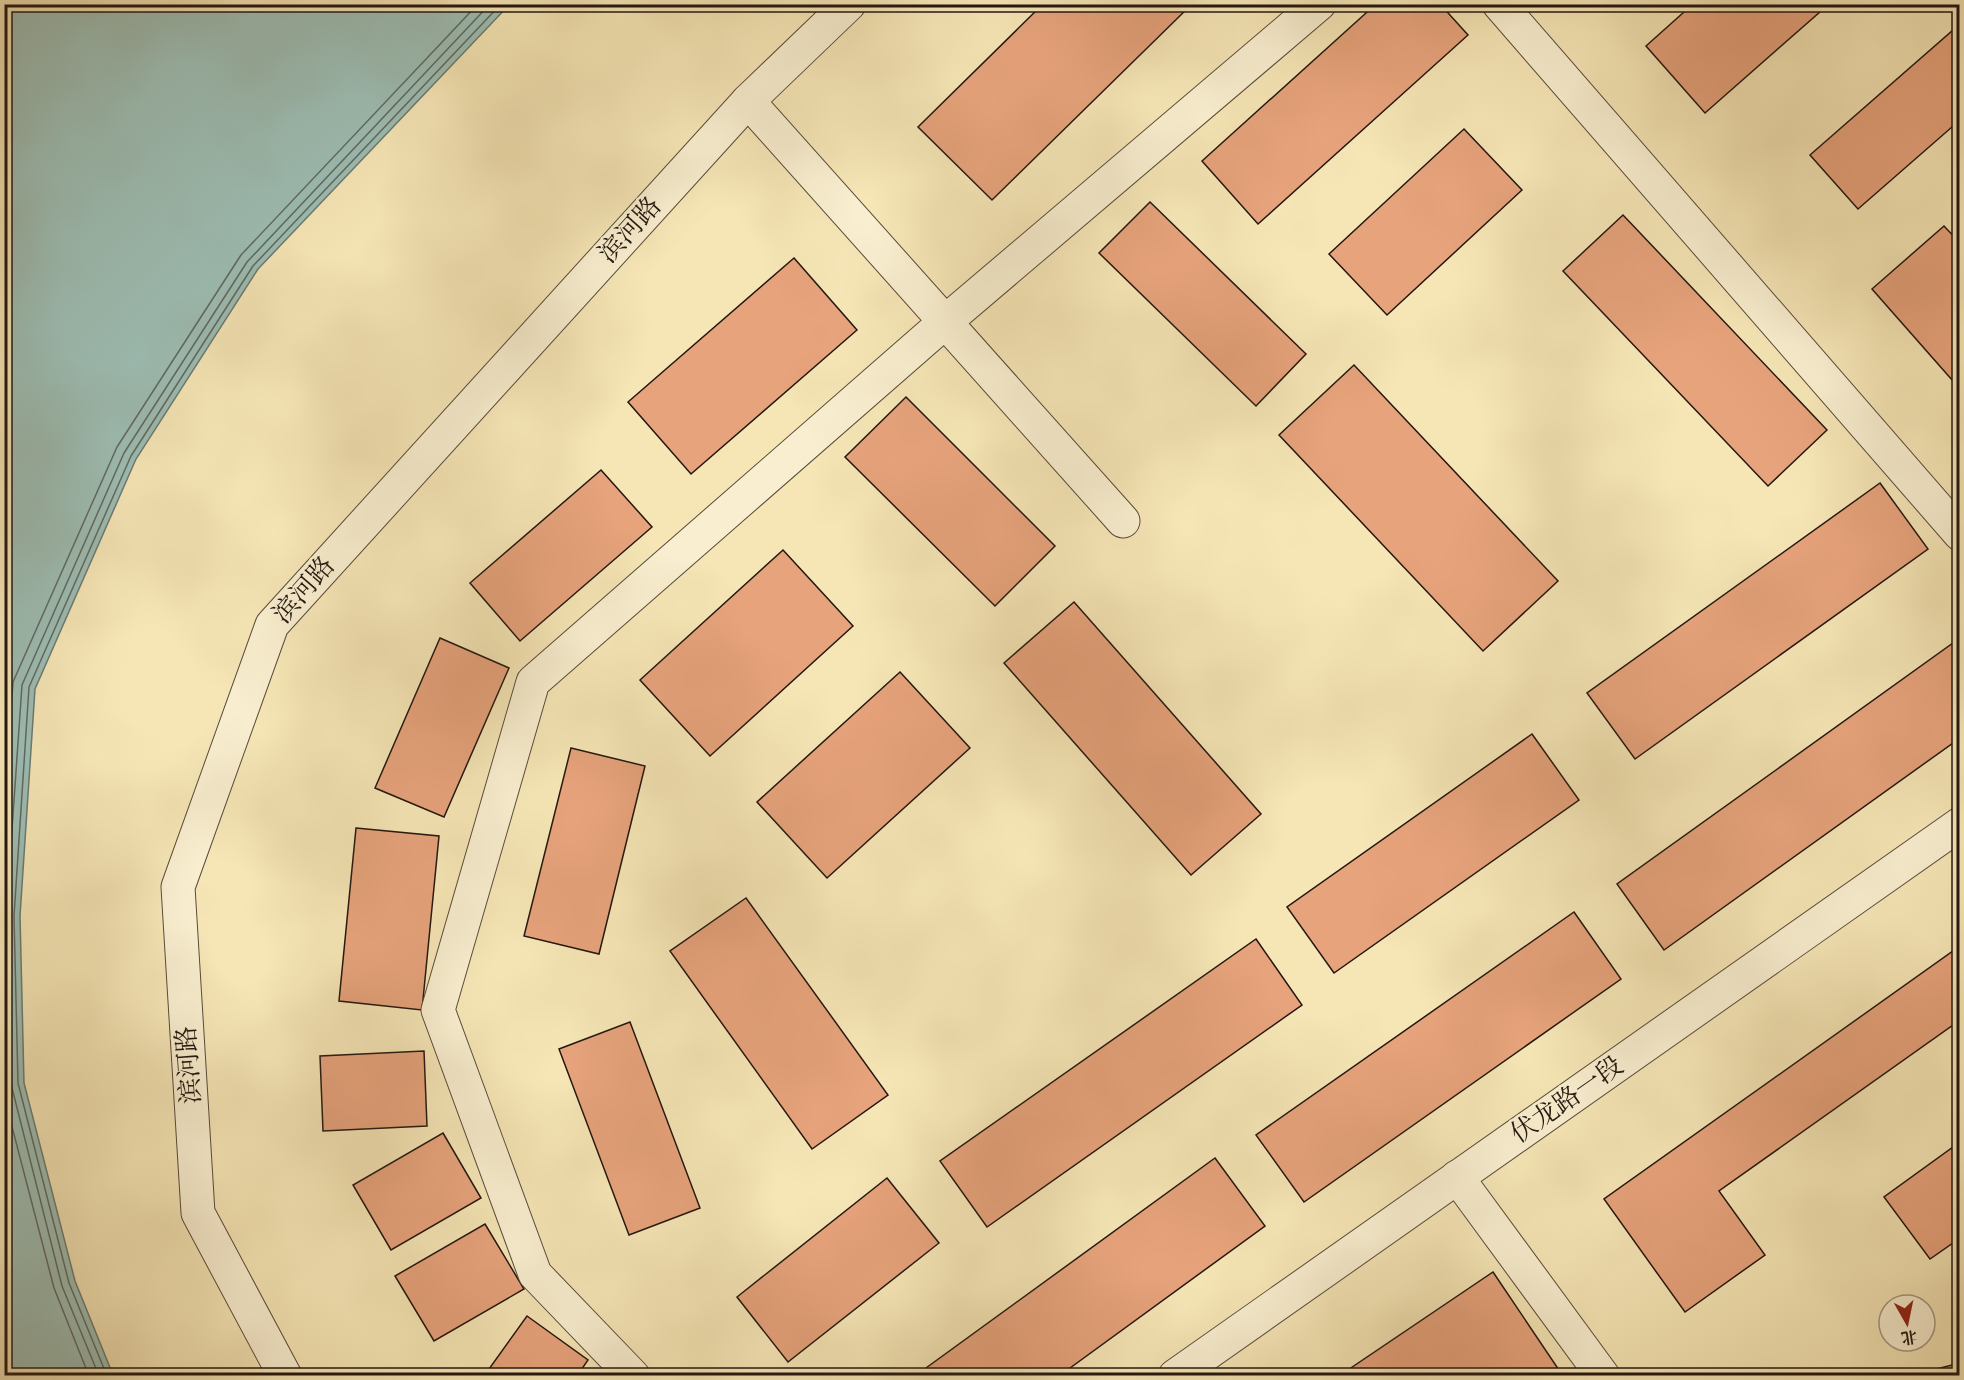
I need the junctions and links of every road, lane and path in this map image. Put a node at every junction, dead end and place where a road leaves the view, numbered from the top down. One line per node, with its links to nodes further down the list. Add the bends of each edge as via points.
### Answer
1 (849, 4): 4 (street, 滨河路)
2 (1319, 4): 5 (street)
3 (1499, 4): 7 (street)
4 (748, 101): 5 (street); 10 (street, 滨河路, via 272,625 178,887 198,1213)
5 (945, 322): 6 (street); 11 (street, via 533,682 438,1010 535,1274)
6 (1123, 521)
7 (1959, 534)
8 (1959, 824): 9 (street, 伏龙路一段)
9 (1457, 1177): 12 (street, 伏龙路一段); 13 (street)
10 (285, 1376)
11 (633, 1376)
12 (1175, 1376)
13 (1603, 1376)

